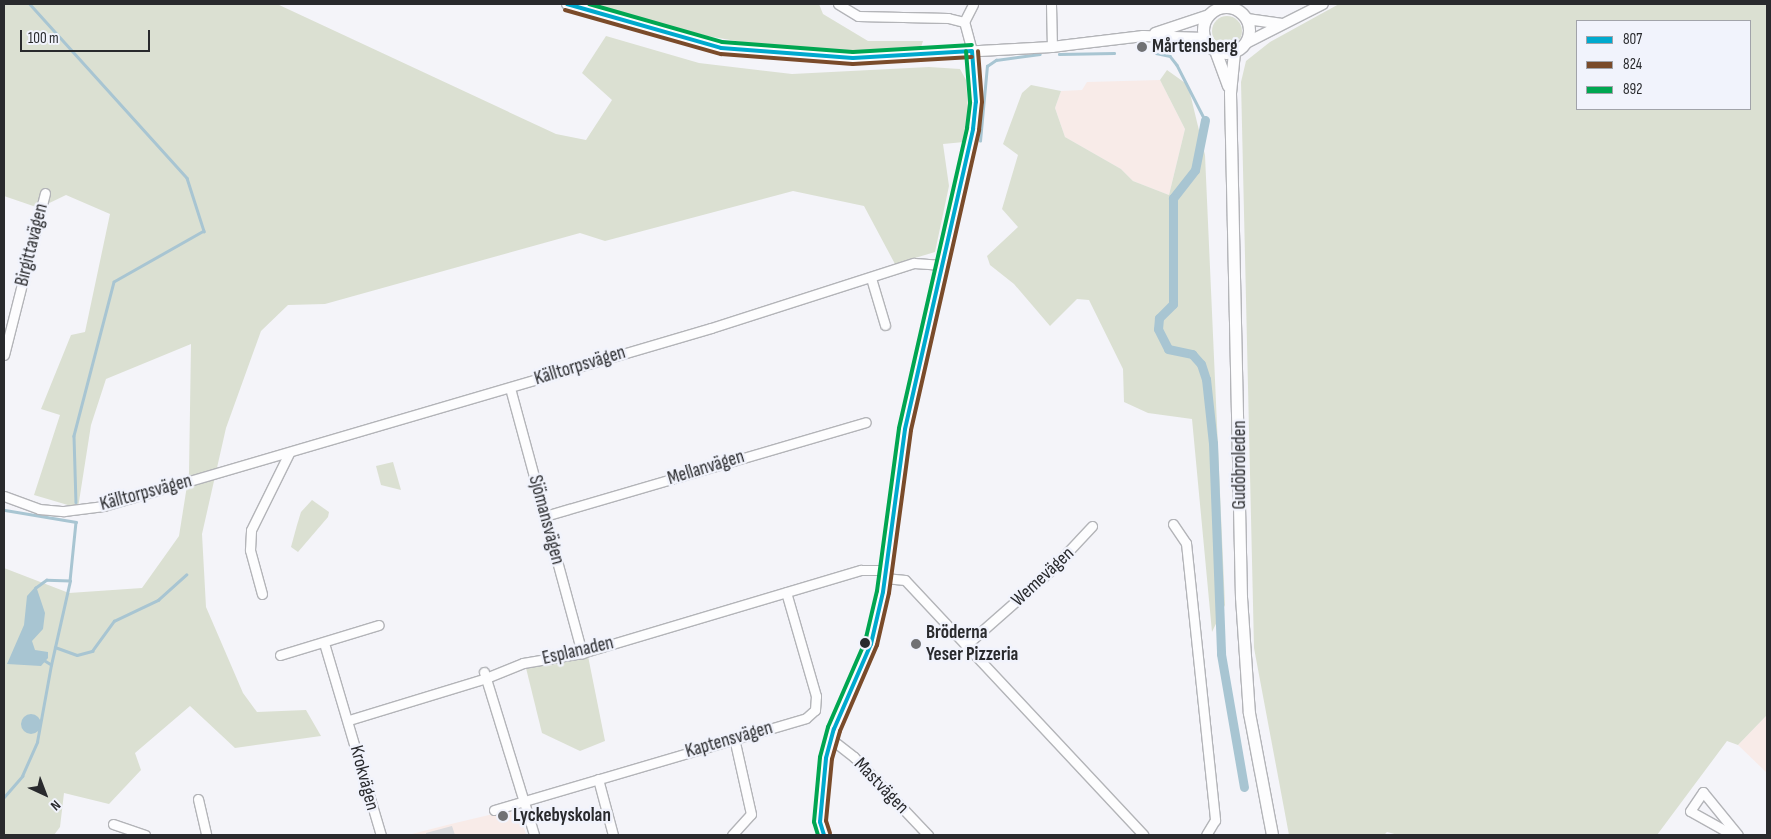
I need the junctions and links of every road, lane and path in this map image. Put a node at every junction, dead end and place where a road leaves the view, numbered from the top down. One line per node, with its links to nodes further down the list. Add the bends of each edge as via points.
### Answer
1 (567, 4): 15 (street, via 721,48 853,58)
2 (838, 4): 8 (street, via 858,16 948,18)
3 (972, 4): 8 (street)
4 (1051, 4): 13 (street)
5 (1323, 4): 9 (street)
6 (1215, 9): 7 (main road); 10 (street); 11 (main road)
7 (1242, 11): 9 (street); 12 (main road)
8 (964, 22): 15 (street)
9 (1282, 24): 12 (street)
10 (1143, 36): 11 (street); 13 (street)
11 (1205, 38): 14 (main road)
12 (1246, 42): 16 (main road)
13 (1052, 47): 15 (street)
14 (1215, 50): 16 (main road); 17 (main road, Gudöbroleden)
15 (972, 51): 19 (street, via 976,102 973,129)
16 (1234, 52): 17 (main road, Gudöbroleden)
17 (1230, 93): 57 (main road, Gudöbroleden, via 1241,597 1250,713)
18 (45, 193): 22 (street, Birgittavägen)
19 (943, 266): 20 (street, Källtorpsvägen, via 914,263); 30 (street, via 905,429)
20 (870, 278): 21 (street); 23 (street, Källtorpsvägen)
21 (885, 325)
22 (4, 354)
23 (510, 388): 25 (street, Källtorpsvägen); 27 (street, Sjömansvägen)
24 (866, 422): 27 (street, Mellanvägen)
25 (289, 453): 26 (street, Källtorpsvägen, via 104,506 64,511 39,509); 32 (street, via 251,530 250,550)
26 (4, 496)
27 (545, 516): 36 (street, Sjömansvägen)
28 (1173, 524): 56 (street, via 1186,543 1215,820)
29 (1092, 526): 35 (street, Wemevägen, via 1049,572)
30 (886, 574): 31 (street, Esplanaden, via 861,570); 35 (street, Esplanaden, via 905,580); 41 (street, via 871,644)
31 (786, 592): 36 (street, Esplanaden); 40 (street, Kaptensvägen, via 816,696 815,710 806,718)
32 (262, 594)
33 (379, 626): 34 (street)
34 (324, 643): 37 (street); 39 (street)
35 (966, 645): 55 (street, Esplanaden)
36 (582, 653): 38 (street, Esplanaden, via 524,663)
37 (280, 655)
38 (485, 675): 39 (street, Esplanaden); 44 (street)
39 (349, 720): 49 (street, Krokvägen)
40 (734, 738): 42 (street, Kaptensvägen); 52 (street, via 751,814)
41 (831, 739): 53 (street, via 822,782 820,822); 54 (street, Mastvägen, via 854,757)
42 (598, 779): 44 (street, Kaptensvägen); 51 (street)
43 (198, 799): 48 (street)
44 (523, 801): 45 (street, Kaptensvägen); 50 (street)
45 (494, 810)
46 (113, 824): 47 (street)
47 (145, 835)
48 (206, 835)
49 (380, 835)
50 (534, 835)
51 (613, 835)
52 (732, 835)
53 (824, 835)
54 (928, 835)
55 (1144, 835)
56 (1206, 835)
57 (1272, 835)
58 (1733, 835): 59 (street, via 1690,811 1702,792)
59 (1738, 835)

